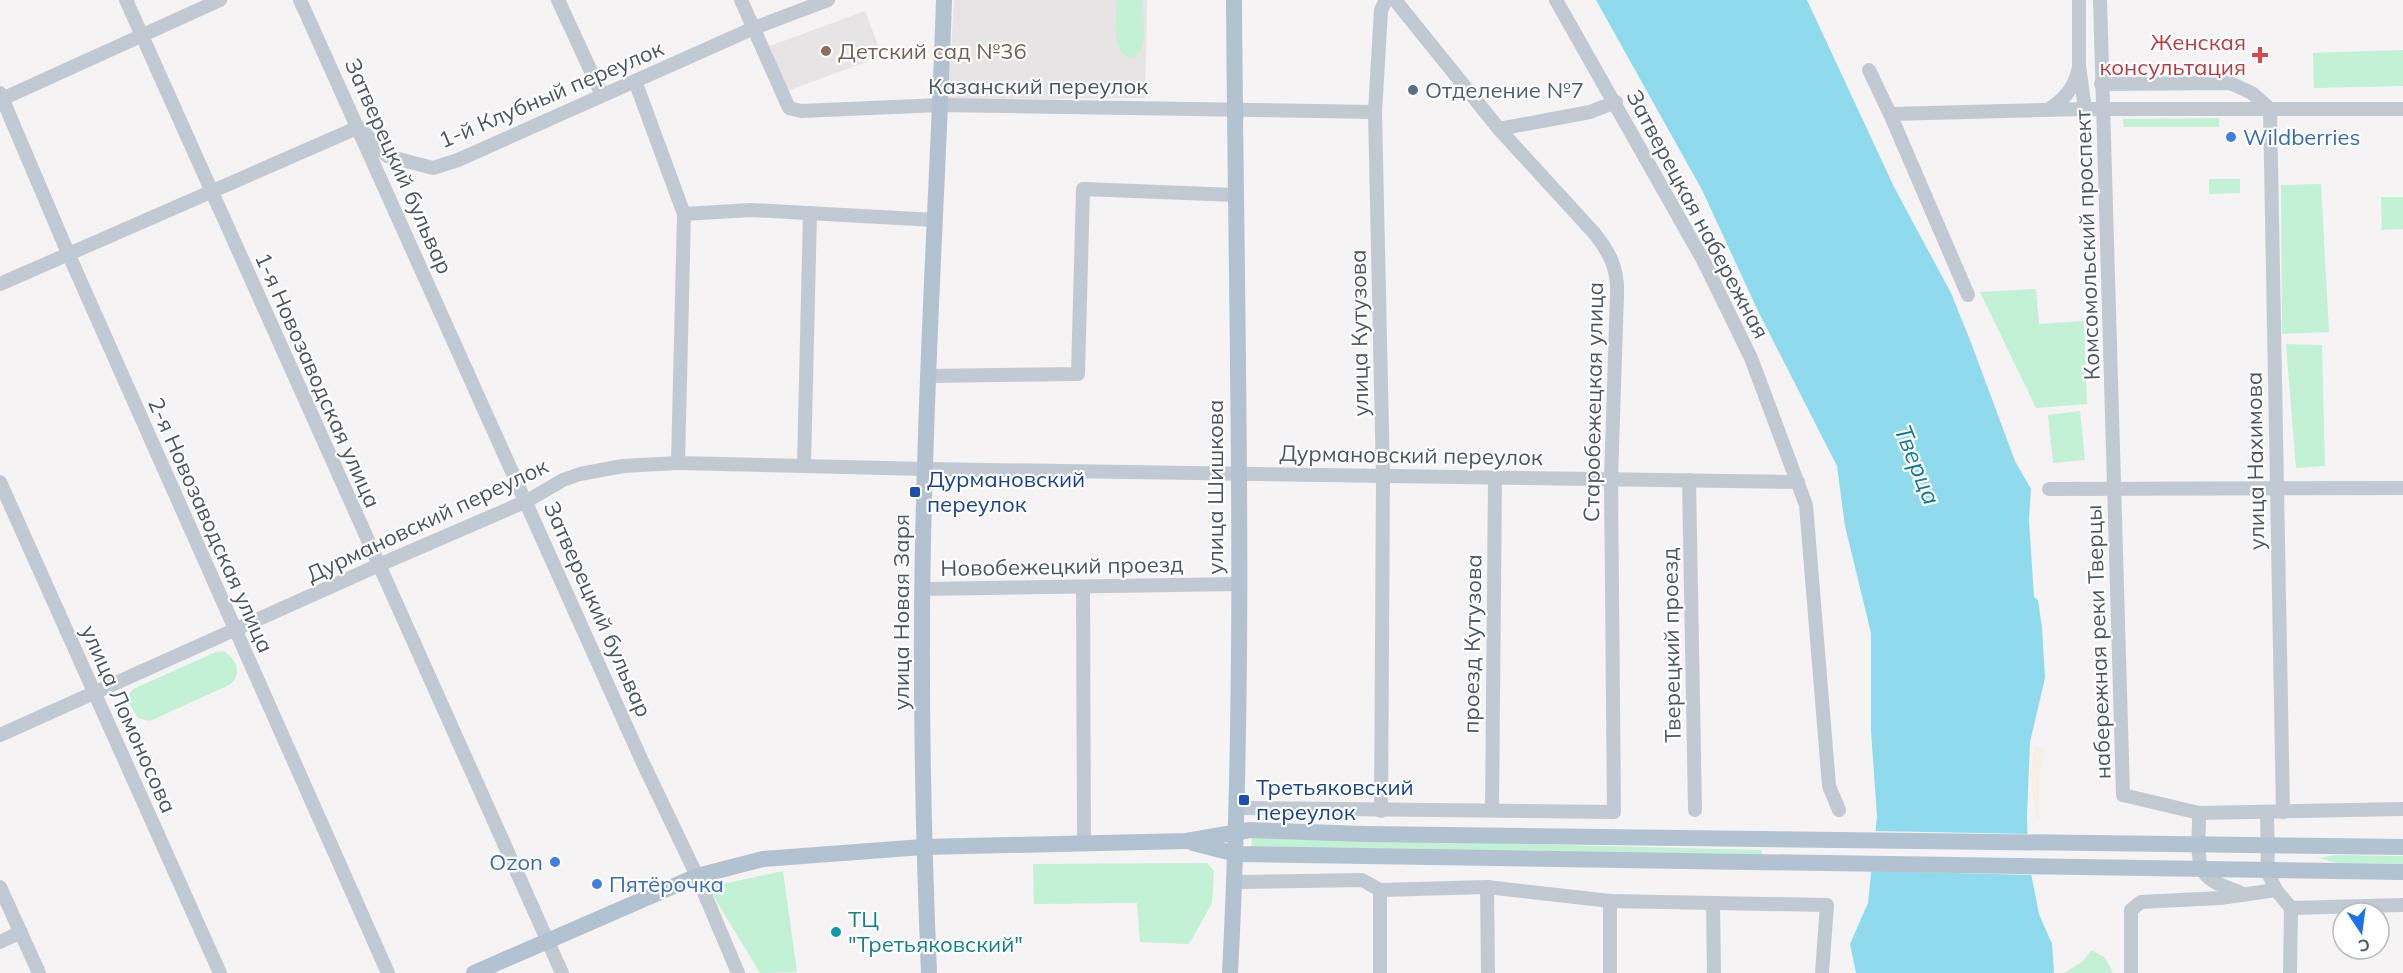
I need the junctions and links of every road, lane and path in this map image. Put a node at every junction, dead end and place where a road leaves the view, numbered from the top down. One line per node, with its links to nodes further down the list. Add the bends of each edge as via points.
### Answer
1 (126, 0): 15 (street, 1-я Новозаводская улица)
2 (220, 0): 15 (street)
3 (300, 0): 34 (street, Затверецкий бульвар)
4 (558, 0): 22 (street)
5 (741, 0): 14 (street)
6 (828, 0): 14 (street, 1-й Клубный переулок)
7 (944, 0): 25 (main road, улица Новая Заря)
8 (1234, 0): 26 (main road, улица Шишкова)
9 (1386, 0): 32 (street, улица Кутузова, via 1381,10)
10 (1395, 0): 35 (street, Старобежецкая улица)
11 (1556, 0): 24 (street, Затверецкая набережная)
12 (2079, 0): 17 (street, Комсомольский проспект)
13 (2100, 0): 16 (street, Комсомольский проспект)
14 (754, 28): 20 (street, 1-й Клубный переулок); 25 (street, Казанский переулок, via 789,108 801,111)
15 (142, 35): 23 (street); 36 (street, 1-я Новозаводская улица)
16 (2100, 47): 17 (street, via 2090,55); 21 (street, Комсомольский проспект)
17 (2079, 48): 18 (street, Комсомольский проспект)
18 (2079, 66): 27 (street, Комсомольский проспект); 30 (street, Комсомольский проспект, via 2072,88)
19 (1869, 70): 33 (street)
20 (635, 81): 22 (street, 1-й Клубный переулок); 39 (street)
21 (2101, 84): 28 (street, via 2230,83 2252,93); 31 (street, Комсомольский проспект)
22 (602, 95): 34 (street, 1-й Клубный переулок, via 433,168 387,156)
23 (1, 97): 41 (street, 2-я Новозаводская улица)
24 (1616, 102): 35 (street, via 1590,112); 54 (street, Затверецкая набережная, via 1703,260 1746,348)
25 (940, 105): 26 (street, Казанский переулок); 40 (main road, улица Новая Заря)
26 (1235, 109): 32 (street, Казанский переулок); 37 (main road, улица Шишкова)
27 (2085, 109): 30 (street); 31 (street)
28 (2270, 109): 29 (street); 31 (street); 55 (street, улица Нахимова)
29 (2403, 109)
30 (2048, 110): 33 (street)
31 (2105, 110): 56 (street, Комсомольский проспект)
32 (1375, 111): 49 (street, улица Кутузова)
33 (1890, 114): 43 (street)
34 (359, 128): 36 (street); 59 (street, Затверецкий бульвар)
35 (1499, 129): 51 (street, Старобежецкая улица, via 1595,234 1613,261 1617,284)
36 (211, 193): 41 (street); 60 (street, 1-я Новозаводская улица)
37 (1236, 195): 44 (street, via 1083,189 1078,374); 48 (main road, улица Шишкова)
38 (810, 213): 39 (street, via 751,210); 40 (street); 46 (street)
39 (684, 214): 45 (street)
40 (935, 220): 44 (main road, улица Новая Заря)
41 (68, 253): 42 (street); 64 (street, 2-я Новозаводская улица)
42 (0, 284)
43 (1968, 296)
44 (928, 376): 47 (main road, улица Новая Заря)
45 (678, 463): 46 (street, Дурмановский переулок); 59 (street, Дурмановский переулок, via 623,466 580,474)
46 (804, 465): 47 (street, Дурмановский переулок)
47 (925, 469): 48 (street, Дурмановский переулок); 63 (main road, улица Новая Заря)
48 (1238, 473): 49 (street, Дурмановский переулок); 61 (main road, улица Шишкова)
49 (1383, 477): 50 (street, Дурмановский переулок); 72 (street, улица Кутузова)
50 (1495, 478): 51 (street, Дурмановский переулок); 69 (street, проезд Кутузова)
51 (1611, 479): 52 (street, Дурмановский переулок); 69 (street, Старобежецкая улица, via 1614,812)
52 (1689, 480): 54 (street, Дурмановский переулок); 70 (street, Тверецкий проезд)
53 (0, 482): 65 (street, улица Ломоносова)
54 (1798, 482): 71 (street, Затверецкая набережная, via 1806,505 1829,786)
55 (2277, 487): 56 (street); 57 (street); 74 (street, улица Нахимова)
56 (2115, 488): 58 (street); 75 (street, набережная реки Тверцы, via 2123,795)
57 (2403, 488)
58 (2049, 489)
59 (526, 501): 60 (street, Дурмановский переулок); 83 (street, Затверецкий бульвар)
60 (379, 565): 64 (street, Дурмановский переулок); 95 (street, 1-я Новозаводская улица)
61 (1238, 584): 62 (street, Новобежецкий проезд); 67 (main road, улица Шишкова)
62 (1083, 587): 63 (street, Новобежецкий проезд); 78 (street)
63 (922, 589): 79 (main road, улица Новая Заря)
64 (234, 631): 65 (street, Дурмановский переулок); 99 (street, 2-я Новозаводская улица)
65 (95, 693): 66 (street, Дурмановский переулок); 98 (street, улица Ломоносова)
66 (0, 735)
67 (1237, 808): 72 (street); 76 (main road, улица Шишкова)
68 (2403, 809): 74 (street)
69 (1491, 810): 72 (street)
70 (1695, 810)
71 (1839, 810)
72 (1380, 811)
73 (2267, 812): 74 (street); 75 (street); 88 (street, via 2268,873)
74 (2283, 812)
75 (2199, 813): 89 (street, via 2200,861 2205,875)
76 (1236, 832): 77 (main road); 80 (main road, bridge); 81 (main road, улица Шишкова)
77 (1186, 842): 78 (main road); 81 (main road)
78 (1084, 843): 79 (main road)
79 (923, 847): 83 (main road, via 786,856 741,863); 103 (main road, улица Новая Заря)
80 (2403, 847)
81 (1236, 854): 82 (main road, bridge); 84 (main road, улица Шишкова)
82 (2403, 872)
83 (697, 876): 95 (main road); 102 (street, Затверецкий бульвар)
84 (1235, 882): 87 (street, via 1362,880); 104 (main road, улица Шишкова)
85 (0, 887): 94 (street)
86 (1487, 887): 87 (street); 90 (street); 106 (street)
87 (1380, 890): 105 (street)
88 (2276, 890): 89 (street); 93 (street)
89 (2241, 893): 110 (street, via 2178,902 2141,902 2131,910)
90 (1610, 901): 91 (street); 107 (street)
91 (1713, 903): 108 (street); 109 (street, via 1827,905)
92 (2403, 905): 93 (street)
93 (2291, 908): 111 (street)
94 (21, 933): 96 (street); 97 (street)
95 (547, 941): 100 (main road); 101 (street, 1-я Новозаводская улица)
96 (0, 942)
97 (39, 973)
98 (220, 973)
99 (388, 973)
100 (474, 973)
101 (561, 973)
102 (738, 973)
103 (929, 973)
104 (1230, 973)
105 (1380, 973)
106 (1488, 973)
107 (1610, 973)
108 (1714, 973)
109 (1822, 973)
110 (2131, 973)
111 (2290, 973)

